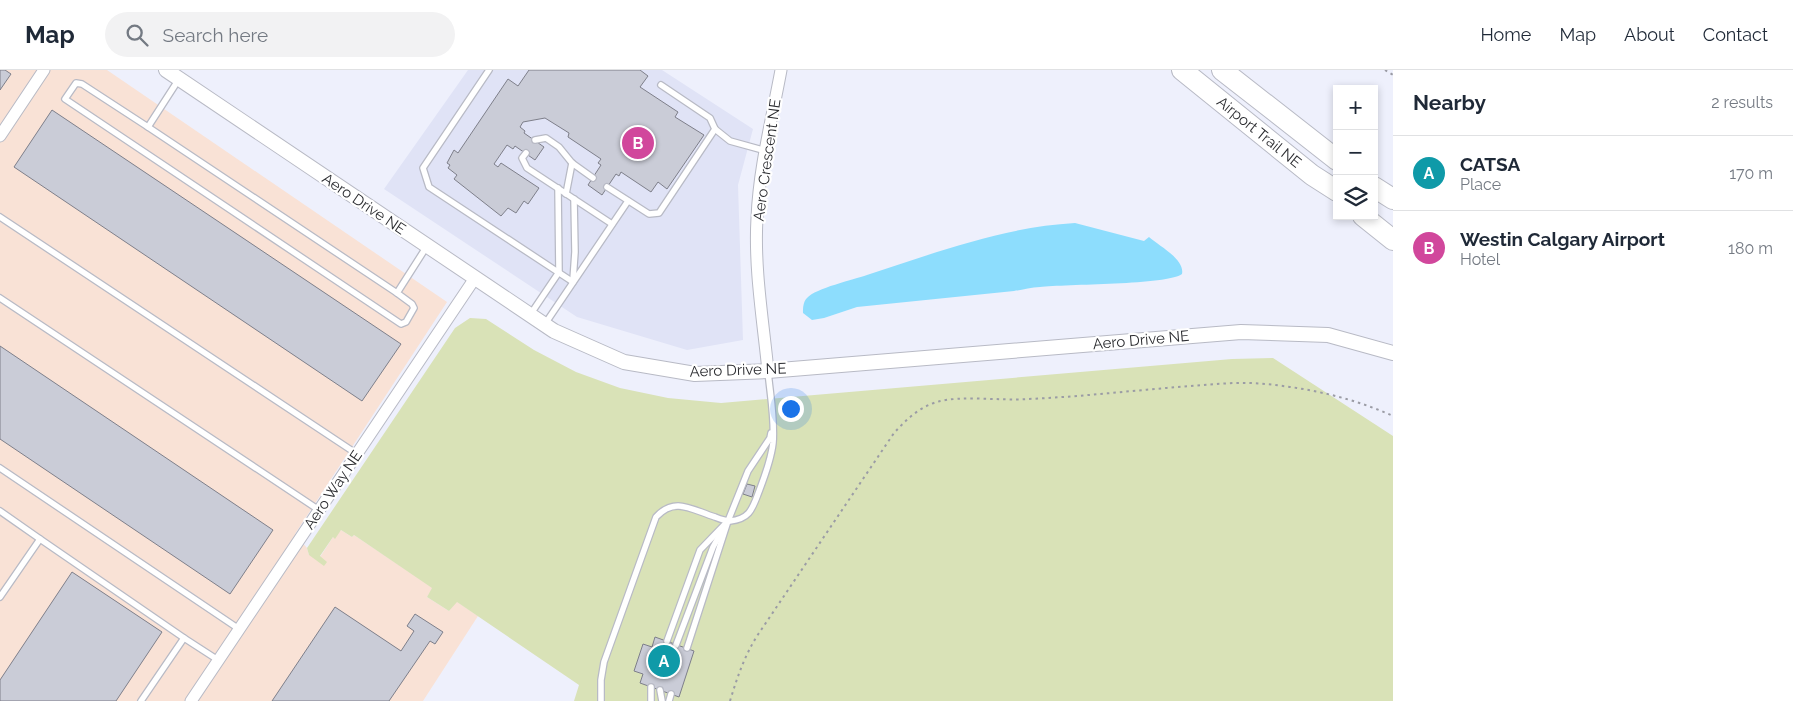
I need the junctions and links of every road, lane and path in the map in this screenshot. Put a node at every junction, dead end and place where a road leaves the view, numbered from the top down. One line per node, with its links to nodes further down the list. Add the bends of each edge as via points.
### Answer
1 (44, 70): 13 (street)
2 (166, 70): 9 (street, Aero Drive NE)
3 (489, 70): 35 (lane, via 423,168 429,187)
4 (781, 70): 15 (street, Aero Crescent NE)
5 (1182, 70): 23 (highway, Airport Trail NE)
6 (1222, 70): 17 (highway, Airport Trail NE)
7 (1385, 70): 8 (path)
8 (1393, 75)
9 (179, 79): 11 (lane); 34 (street, Aero Drive NE)
10 (660, 85): 12 (lane, via 710,118)
11 (148, 127): 38 (lane); 38 (lane, via 82,84 76,83 65,99 401,324 406,322 414,308)
12 (715, 129): 15 (lane, via 730,141); 27 (lane, via 659,213 649,214)
13 (0, 136)
14 (534, 140): 18 (lane, via 546,138 559,147)
15 (766, 151): 43 (street, Aero Crescent NE, via 757,217 757,261)
16 (526, 153): 21 (lane, via 522,158 527,168)
17 (1333, 157)
18 (572, 163): 19 (lane); 24 (lane)
19 (593, 178)
20 (607, 187): 27 (lane)
21 (558, 188): 24 (lane); 35 (lane)
22 (1378, 189): 25 (highway)
23 (1333, 190)
24 (566, 194): 26 (lane)
25 (1393, 198)
26 (574, 199): 31 (lane); 37 (lane)
27 (628, 202): 31 (lane)
28 (0, 217): 46 (lane)
29 (1378, 219): 32 (highway)
30 (1369, 220): 33 (highway)
31 (612, 224): 37 (lane)
32 (1393, 229)
33 (1393, 240)
34 (427, 246): 36 (street, Aero Drive NE); 38 (lane)
35 (559, 272): 37 (lane); 40 (lane)
36 (475, 278): 40 (street, Aero Drive NE); 46 (street, Aero Way NE)
37 (573, 282): 41 (lane)
38 (397, 294)
39 (0, 298): 48 (lane)
40 (530, 315): 41 (street, Aero Drive NE)
41 (544, 325): 43 (street, Aero Drive NE, via 624,362 695,374)
42 (1393, 353): 43 (street, Aero Drive NE, via 1328,335 1241,332)
43 (768, 370): 45 (lane)
44 (1393, 416): 68 (path, via 1321,392 1263,384 937,402 908,418 894,433 747,652)
45 (773, 426): 50 (lane, via 770,438 748,471); 50 (lane, via 773,444 765,477 753,508 748,515)
46 (357, 454): 48 (street, Aero Way NE)
47 (0, 468): 53 (lane)
48 (320, 510): 53 (street, Aero Way NE)
49 (0, 511): 51 (lane)
50 (728, 521): 55 (lane, via 700,550); 56 (lane, via 713,547); 57 (lane); 62 (lane, via 672,505 656,516 604,662)
51 (40, 538): 52 (lane); 54 (lane)
52 (0, 597)
53 (239, 629): 58 (street, Aero Way NE)
54 (184, 638): 58 (lane); 63 (lane)
55 (667, 641)
56 (676, 645)
57 (687, 648)
58 (218, 660): 64 (street, Aero Way NE)
59 (651, 687): 65 (lane)
60 (660, 690): 66 (lane)
61 (670, 694): 67 (lane)
62 (601, 700)
63 (141, 701)
64 (191, 701)
65 (651, 701)
66 (662, 701)
67 (669, 701)
68 (730, 701)

